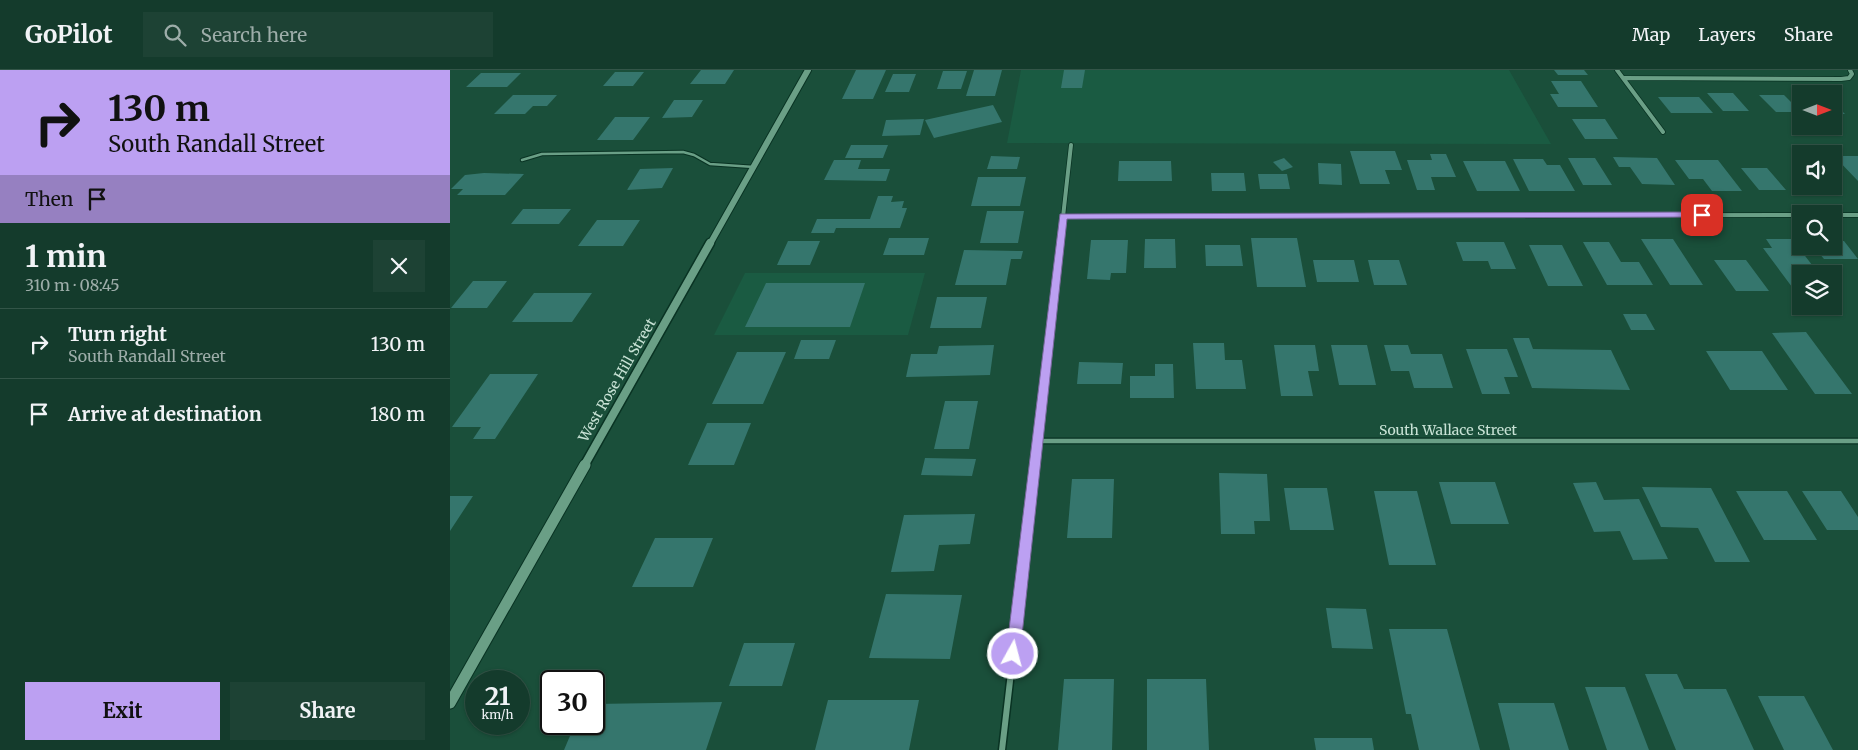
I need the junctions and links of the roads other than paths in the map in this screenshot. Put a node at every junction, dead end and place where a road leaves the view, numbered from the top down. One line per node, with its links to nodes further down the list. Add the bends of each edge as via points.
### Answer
1 (808, 70): 8 (street, West Rose Hill Street)
2 (1617, 70): 4 (street)
3 (1850, 70): 4 (street, via 1849,78 1841,79)
4 (1624, 78): 5 (street)
5 (1663, 132)
6 (1071, 145): 12 (street)
7 (522, 160): 8 (lane, via 542,154 683,152 710,164)
8 (754, 167): 15 (street, West Rose Hill Street)
9 (1792, 215): 12 (street)
10 (1842, 215): 11 (street)
11 (1858, 215)
12 (1063, 216): 13 (street)
13 (1038, 441): 14 (street, South Wallace Street); 16 (street)
14 (1858, 441)
15 (450, 703)
16 (1002, 750)

